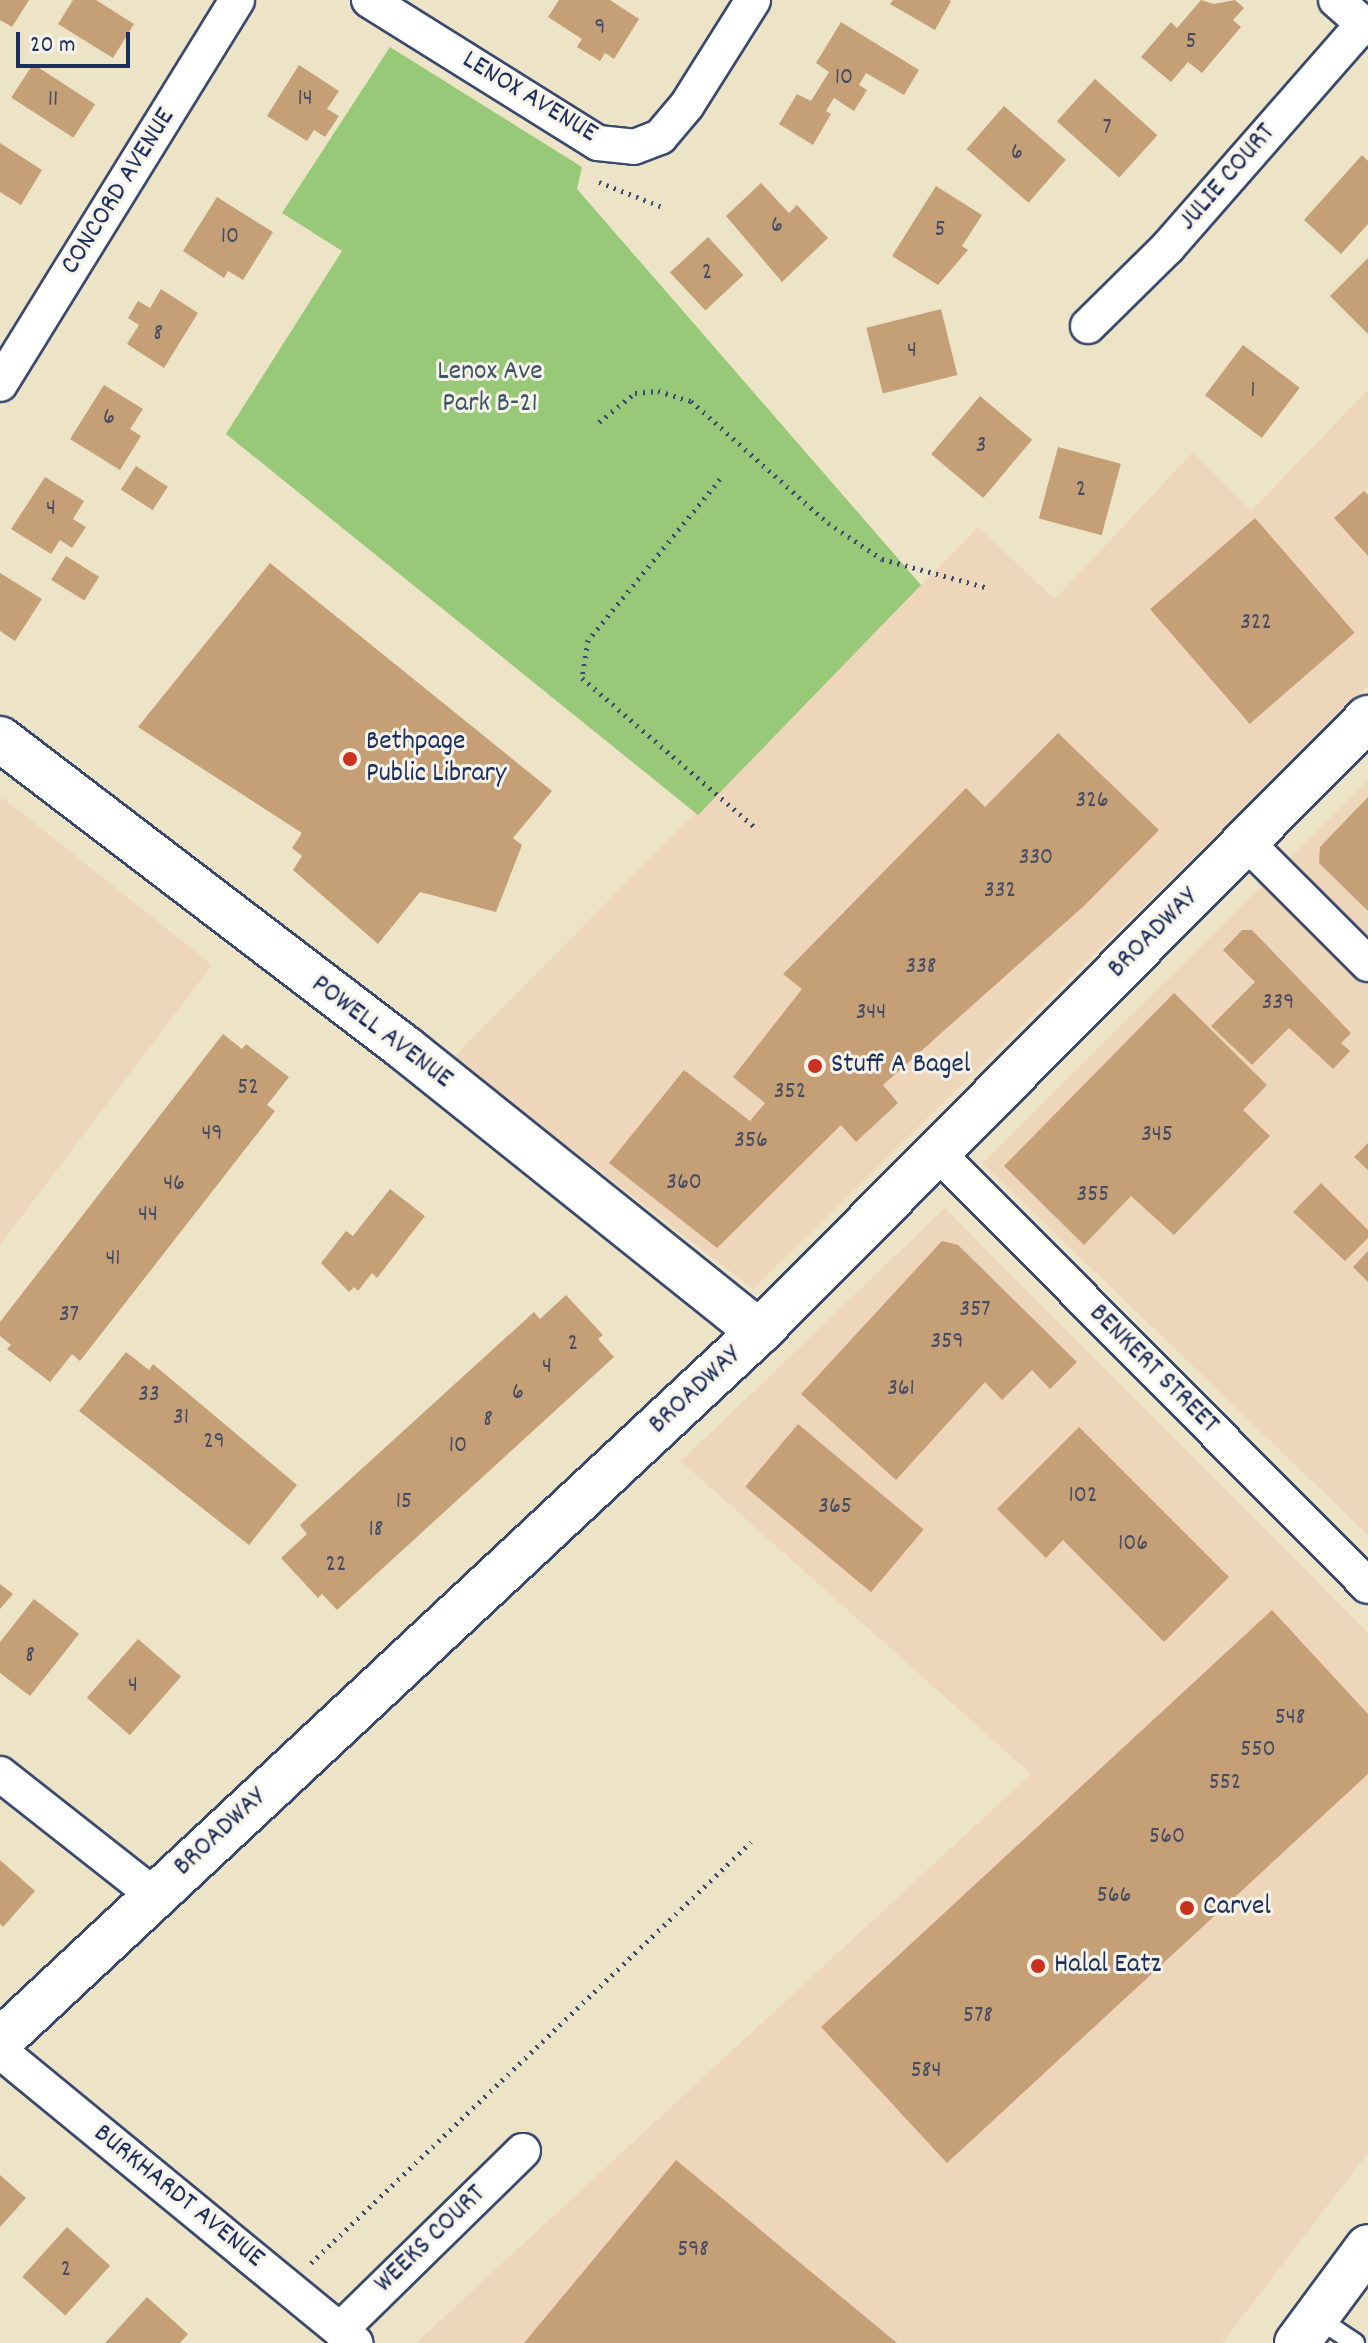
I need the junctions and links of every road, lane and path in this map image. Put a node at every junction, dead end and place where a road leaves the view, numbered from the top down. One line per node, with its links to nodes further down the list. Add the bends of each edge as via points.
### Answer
1 (237, 0): 9 (street, CONCORD AVENUE)
2 (369, 0): 3 (street, LENOX AVENUE, via 598,143 634,147 660,137 687,105)
3 (753, 0)
4 (1336, 0): 5 (street)
5 (1366, 26): 8 (street, JULIE COURT, via 1168,247)
6 (590, 179): 7 (path)
7 (665, 208)
8 (1088, 326)
9 (0, 384)
10 (599, 422): 12 (path, via 635,393 658,391 691,401 828,523 882,559)
11 (720, 479): 15 (path, via 588,640 582,678)
12 (989, 588)
13 (1368, 718): 16 (main road, BROADWAY)
14 (0, 739): 19 (main road, POWELL AVENUE, via 406,1049)
15 (757, 829)
16 (1245, 841): 17 (street); 18 (main road, BROADWAY)
17 (1368, 964)
18 (938, 1153): 19 (main road, BROADWAY); 20 (street, BENKERT STREET)
19 (759, 1332): 23 (main road, BROADWAY)
20 (1368, 1586)
21 (0, 1774): 23 (street)
22 (751, 1842): 28 (path)
23 (154, 1895): 24 (main road, BROADWAY)
24 (0, 2041)
25 (0, 2051): 30 (street, BURKHARDT AVENUE)
26 (523, 2151): 30 (street, WEEKS COURT)
27 (1368, 2247): 29 (main road)
28 (310, 2264)
29 (1307, 2330): 31 (lane)
30 (348, 2336)
31 (1355, 2343)

